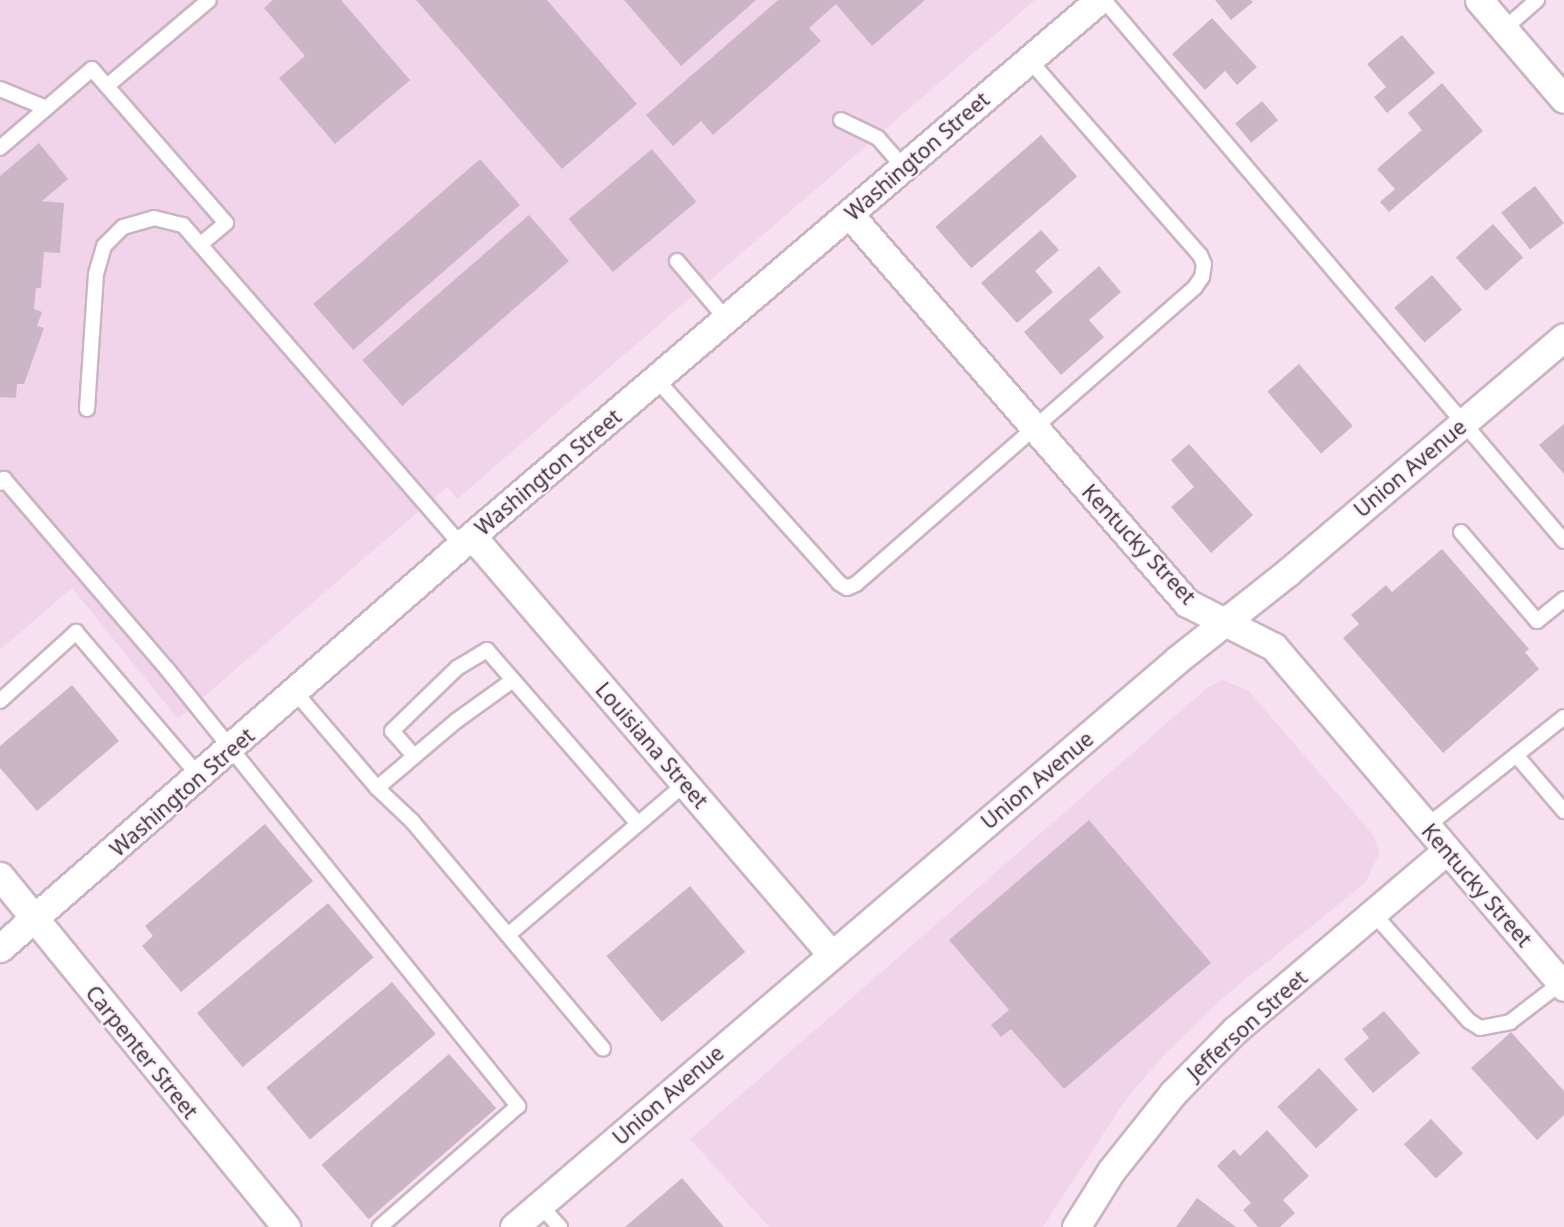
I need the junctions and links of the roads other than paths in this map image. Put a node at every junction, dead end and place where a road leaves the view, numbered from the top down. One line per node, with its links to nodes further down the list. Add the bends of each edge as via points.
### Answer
1 (209, 0): 8 (lane)
2 (1099, 0): 7 (street, Washington Street)
3 (1104, 0): 22 (lane)
4 (1479, 0): 6 (street)
5 (1538, 0): 6 (lane)
6 (1504, 29): 10 (street)
7 (1029, 60): 14 (street, Washington Street); 23 (lane, via 1204,264 1195,287)
8 (107, 86): 11 (lane, via 92,69); 16 (lane, via 226,223)
9 (0, 89): 11 (lane)
10 (1564, 99)
11 (46, 108): 13 (lane)
12 (841, 120): 14 (lane, via 878,138)
13 (0, 148)
14 (903, 168): 15 (street, Washington Street)
15 (849, 214): 18 (street, Washington Street); 23 (street, Kentucky Street)
16 (202, 243): 21 (lane, via 183,225 154,218 123,227 104,246 96,274); 27 (lane)
17 (677, 261): 18 (lane)
18 (727, 320): 20 (street, Washington Street)
19 (1564, 337): 22 (street, Union Avenue)
20 (657, 380): 23 (lane, via 847,588); 27 (street, Washington Street)
21 (87, 409)
22 (1464, 422): 26 (lane); 29 (street, Union Avenue)
23 (1035, 429): 29 (street, Kentucky Street, via 1187,603)
24 (2, 481): 34 (lane, via 167,669)
25 (1461, 532): 28 (lane, via 1537,621)
26 (1564, 540)
27 (466, 541): 31 (street, Washington Street); 38 (street, Louisiana Street)
28 (1564, 598)
29 (1225, 622): 42 (street, Kentucky Street, via 1274,647); 49 (street, Union Avenue)
30 (513, 680): 36 (lane); 36 (lane, via 487,650 457,668 392,731); 41 (lane)
31 (296, 693): 34 (street, Washington Street); 39 (lane)
32 (0, 701): 37 (lane, via 76,632)
33 (1564, 717): 35 (lane)
34 (230, 750): 37 (street, Washington Street); 54 (lane, via 518,1106)
35 (1516, 755): 40 (lane); 42 (lane)
36 (414, 756): 39 (lane)
37 (200, 777): 46 (street, Washington Street)
38 (686, 783): 41 (lane); 49 (street, Louisiana Street)
39 (377, 788): 47 (lane, via 412,821)
40 (1564, 811)
41 (638, 824): 47 (lane)
42 (1427, 826): 43 (street, Kentucky Street)
43 (1447, 850): 45 (street, Jefferson Street); 50 (street, Kentucky Street)
44 (0, 876): 46 (street, Carpenter Street)
45 (1373, 913): 50 (lane, via 1469,1021 1480,1028 1510,1022); 57 (street, Jefferson Street, via 1235,1030 1173,1093 1111,1171)
46 (34, 920): 48 (street, Washington Street); 53 (street, Carpenter Street)
47 (508, 935): 51 (lane)
48 (0, 948)
49 (832, 955): 52 (street, Union Avenue)
50 (1562, 985)
51 (603, 1049)
52 (540, 1205): 55 (street, Union Avenue); 56 (lane)
53 (286, 1227)
54 (380, 1227)
55 (514, 1227)
56 (560, 1227)
57 (1076, 1227)

